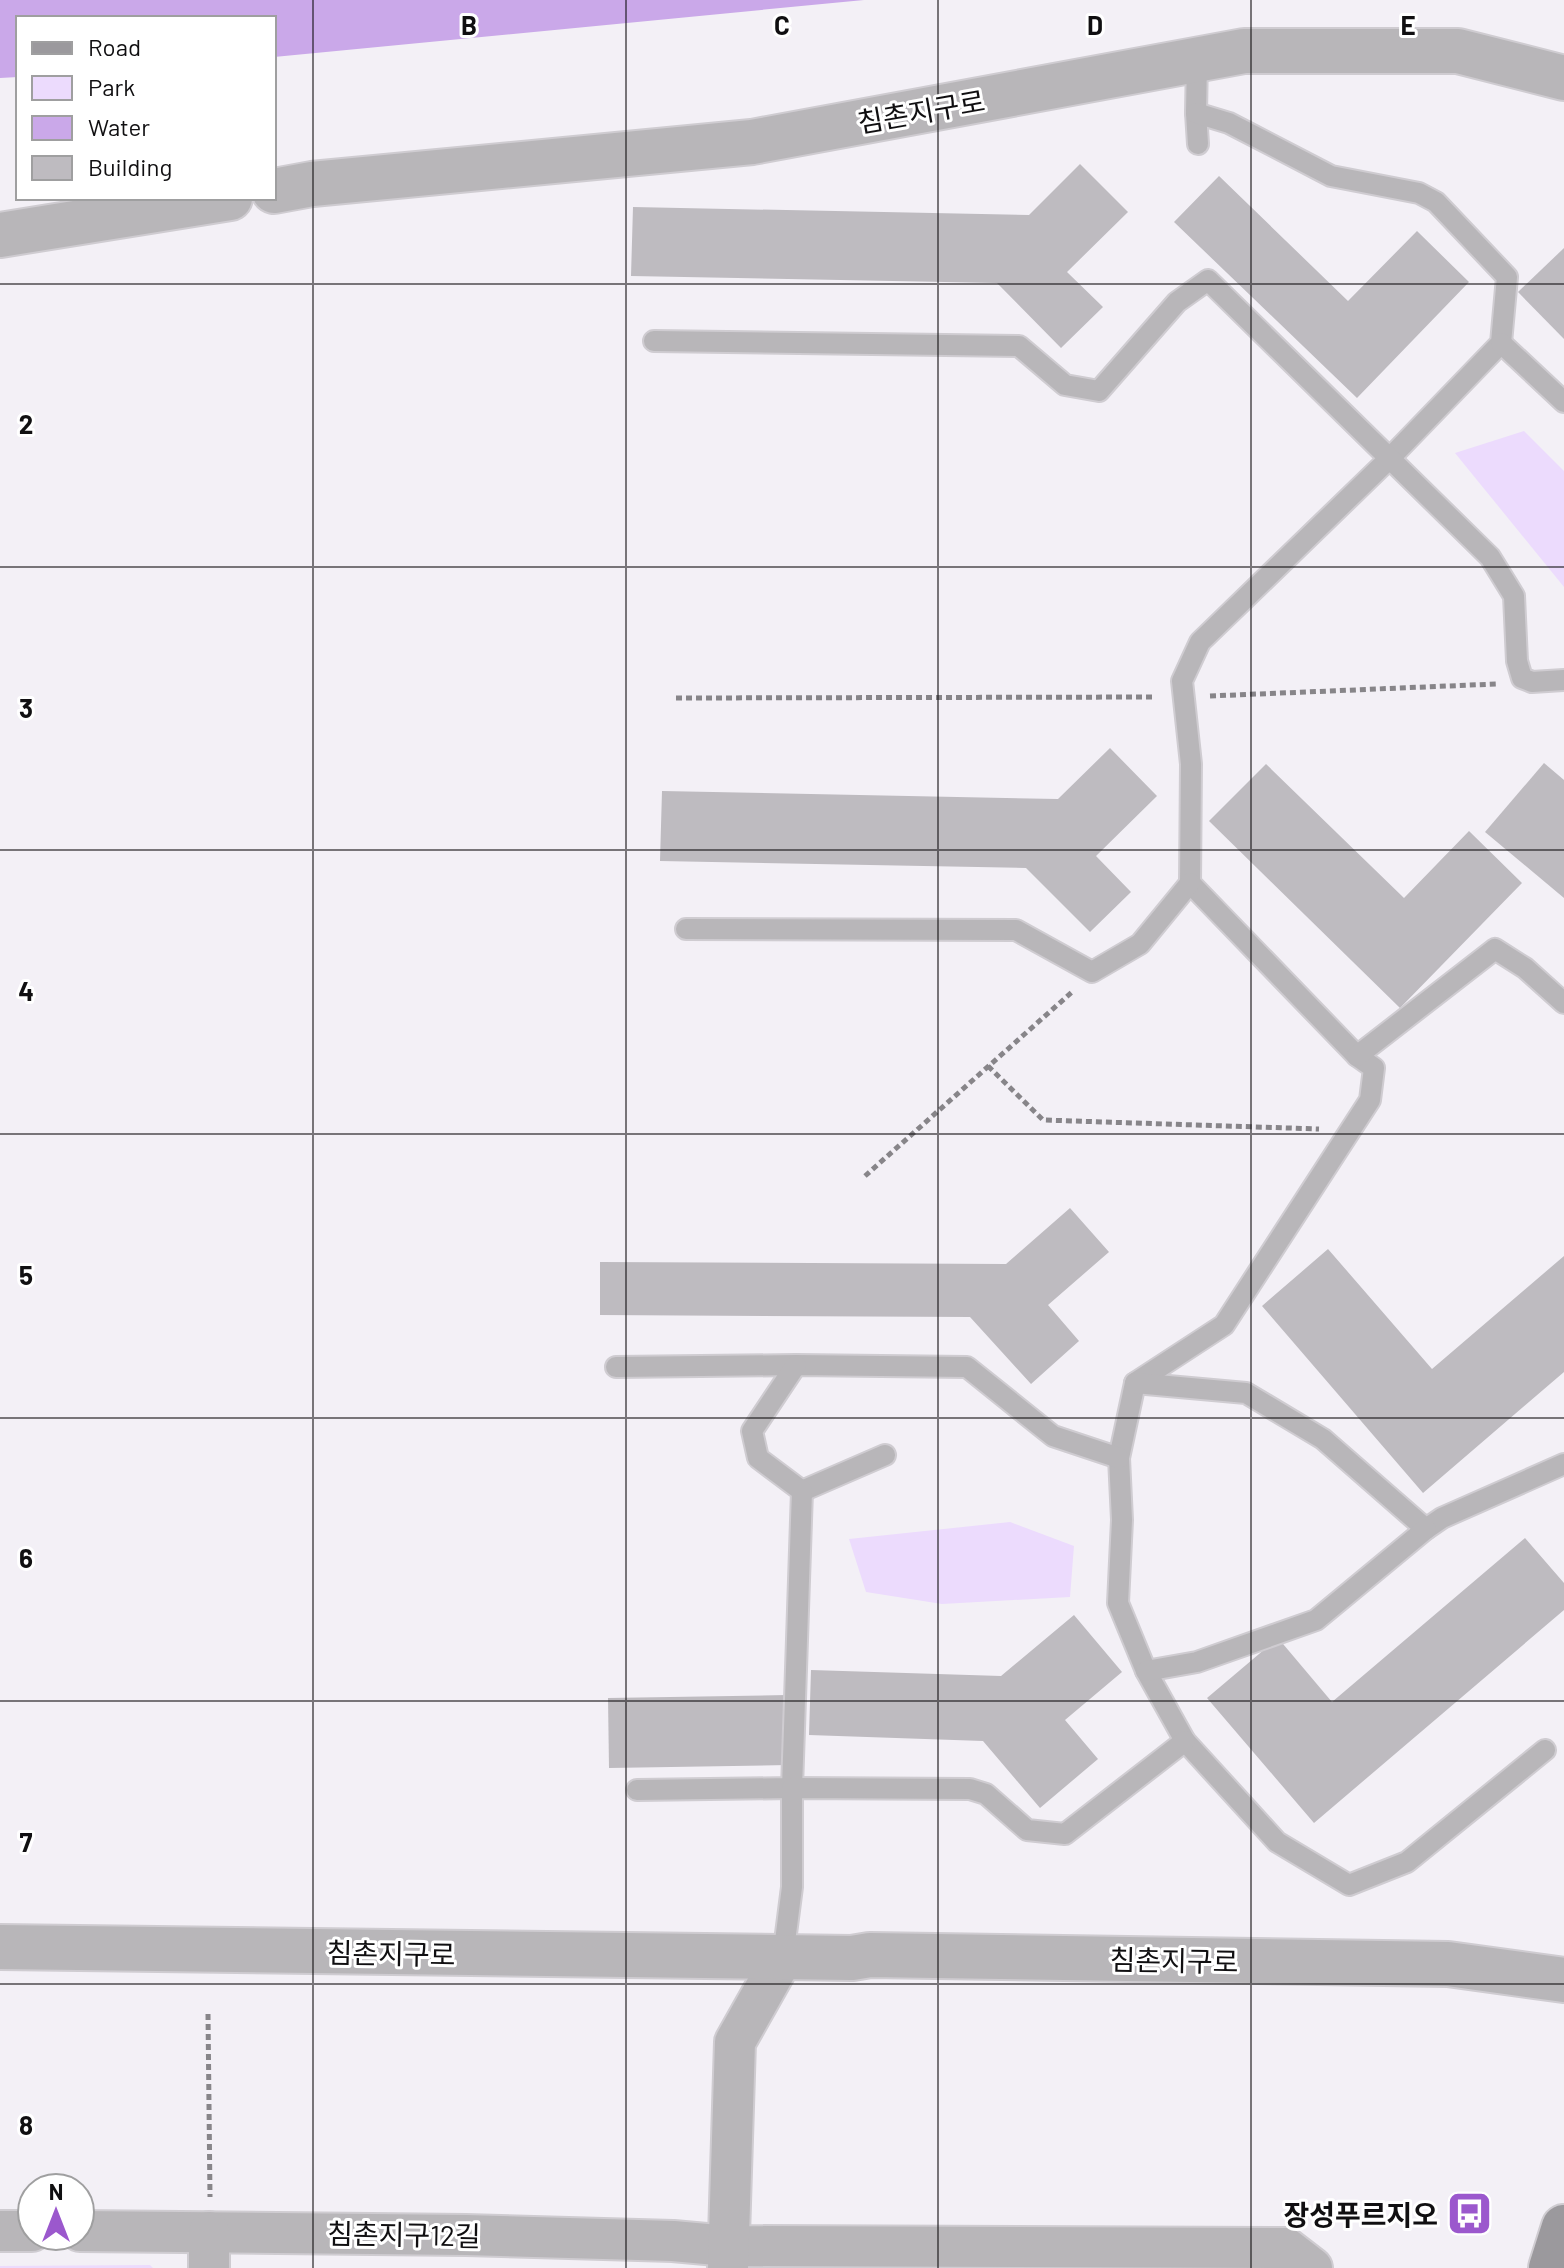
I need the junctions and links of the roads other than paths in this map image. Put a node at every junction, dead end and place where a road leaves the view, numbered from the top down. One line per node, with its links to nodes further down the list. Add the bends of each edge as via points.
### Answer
1 (1197, 59): 2 (street, 침촌지구로, via 1244,51 1458,51); 3 (lane); 5 (street, 침촌지구로, via 752,142)
2 (1564, 78)
3 (1196, 113): 4 (lane); 9 (lane, via 1229,123 1331,176 1419,193 1436,202 1507,277)
4 (1198, 144)
5 (276, 191)
6 (218, 200): 7 (street)
7 (0, 235)
8 (654, 341): 11 (lane, via 1019,346 1065,385 1099,391 1177,302 1208,280)
9 (1501, 343): 10 (lane); 11 (lane)
10 (1564, 402)
11 (1389, 459): 12 (lane, via 1490,557 1514,596 1522,678); 13 (lane, via 1200,642 1182,681 1191,764)
12 (1564, 680)
13 (1190, 883): 14 (lane, via 1140,944 1092,972 1016,930); 16 (lane)
14 (686, 929)
15 (1564, 1003): 16 (lane, via 1495,949)
16 (1357, 1056): 19 (lane, via 1374,1068 1370,1100 1224,1325)
17 (796, 1365): 18 (lane); 21 (lane, via 967,1367 1053,1436); 23 (lane, via 752,1431 758,1458)
18 (616, 1367)
19 (1135, 1383): 21 (lane); 24 (lane, via 1246,1393 1323,1439)
20 (885, 1455): 23 (lane)
21 (1119, 1458): 25 (lane, via 1118,1603)
22 (1564, 1464): 24 (lane)
23 (802, 1491): 28 (lane)
24 (1426, 1529): 25 (lane, via 1316,1620 1197,1662)
25 (1146, 1671): 26 (lane)
26 (1185, 1741): 27 (lane, via 1277,1842 1349,1885 1407,1862); 28 (lane, via 1065,1834 1027,1830 986,1794 970,1789)
27 (1545, 1750)
28 (792, 1788): 29 (lane); 31 (lane, via 792,1887)
29 (637, 1790)
30 (0, 1947): 31 (street, 침촌지구로)
31 (783, 1957): 32 (street, 침촌지구로, via 1448,1964); 37 (street, via 735,2042)
32 (1564, 1980)
33 (1564, 2227): 39 (main road)
34 (96, 2231): 35 (street, 침촌지구12길)
35 (209, 2235): 36 (street, 침촌지구12길)
36 (466, 2252): 37 (street, 침촌지구12길, via 673,2241)
37 (728, 2257): 38 (street, 침촌지구12길, via 1286,2248)
38 (1312, 2268)
39 (1551, 2268)

